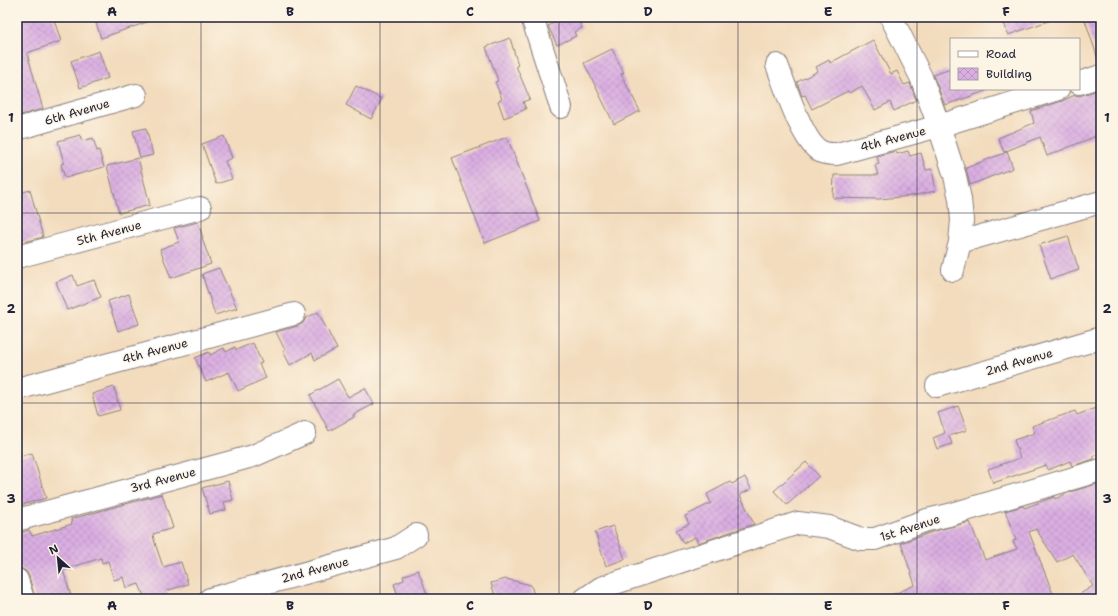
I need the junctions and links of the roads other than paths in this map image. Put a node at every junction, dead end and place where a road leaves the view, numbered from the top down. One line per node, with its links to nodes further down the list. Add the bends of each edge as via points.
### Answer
1 (532, 17): 8 (street)
2 (891, 17): 9 (street, via 921,77)
3 (777, 66): 9 (street, 4th Avenue, via 800,126 811,143 821,152 837,154)
4 (1101, 76): 5 (street)
5 (1080, 83)
6 (1055, 90): 9 (street, 4th Avenue)
7 (136, 95): 10 (street, 6th Avenue)
8 (561, 107)
9 (939, 126): 13 (street, via 960,199)
10 (17, 129)
11 (1101, 202): 13 (street)
12 (200, 208): 14 (street, 5th Avenue)
13 (960, 242): 15 (street)
14 (17, 257)
15 (953, 270)
16 (294, 314): 19 (street, 4th Avenue)
17 (1101, 338): 18 (street, 2nd Avenue)
18 (937, 386)
19 (17, 389)
20 (305, 433): 22 (street, 3rd Avenue, via 253,456)
21 (1101, 470): 27 (street, 1st Avenue, via 926,520 875,539 861,539 829,527 798,523 615,583 601,588)
22 (17, 520)
23 (416, 535): 26 (street, 2nd Avenue, via 396,548)
24 (17, 580): 25 (street)
25 (23, 599)
26 (210, 599)
27 (585, 599)

